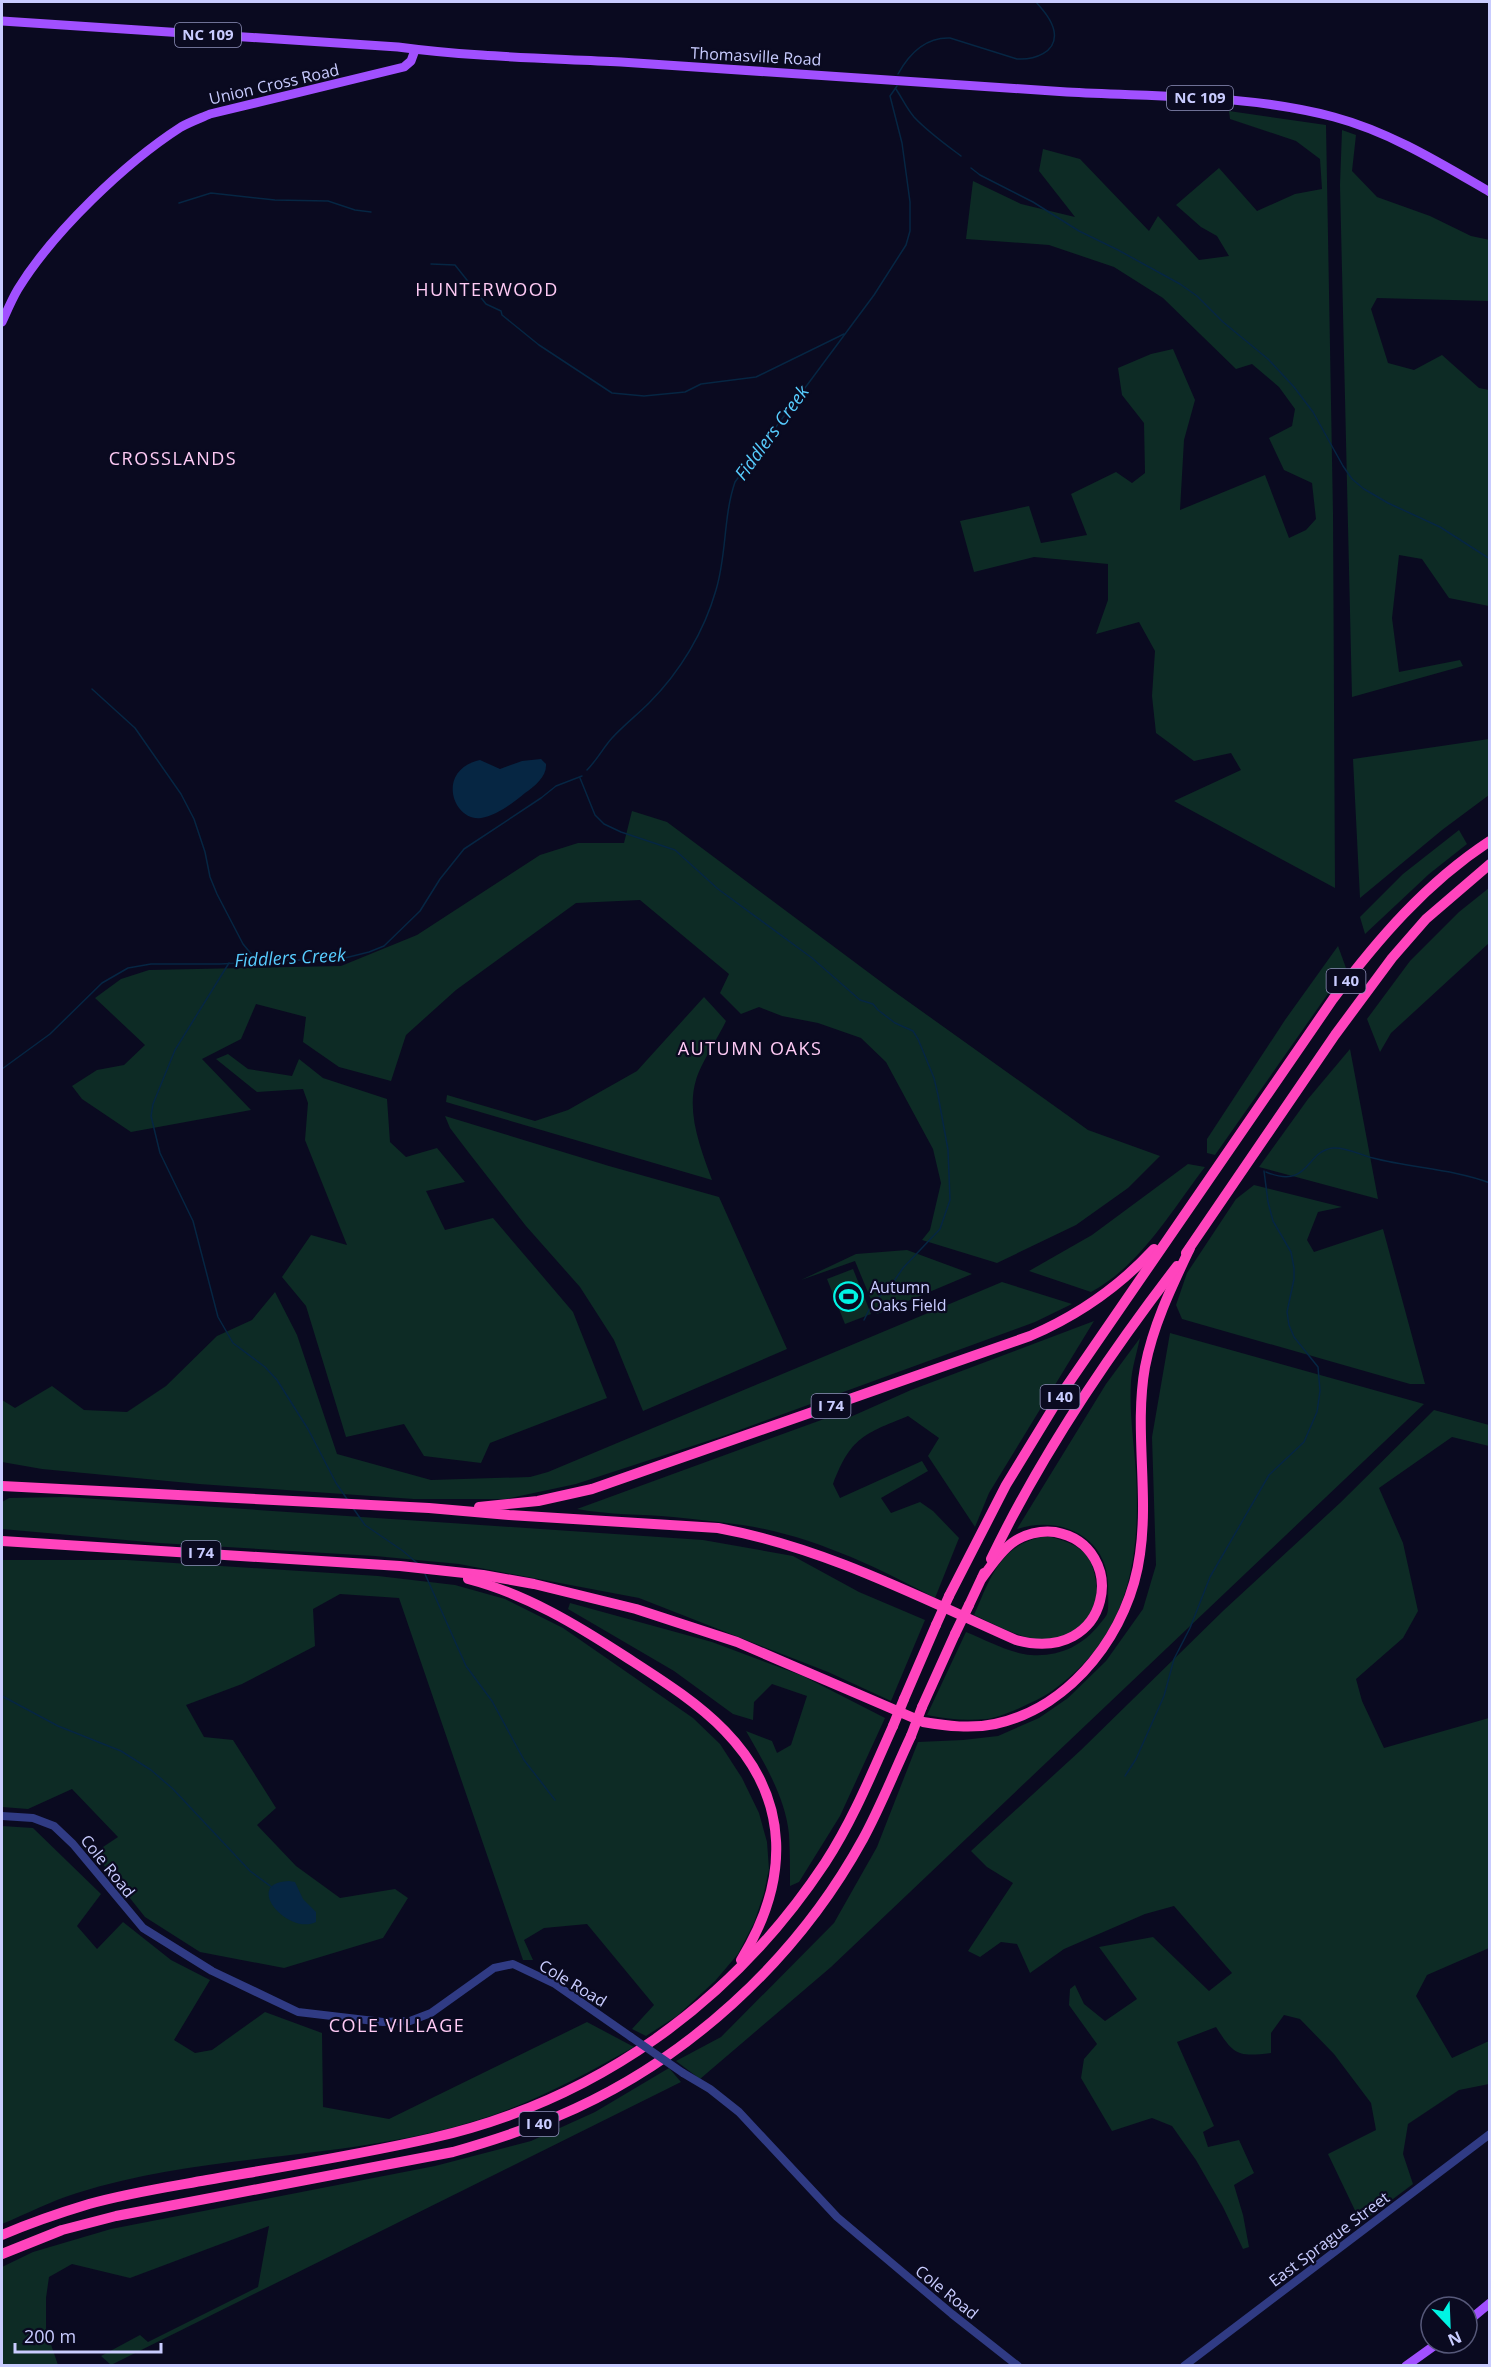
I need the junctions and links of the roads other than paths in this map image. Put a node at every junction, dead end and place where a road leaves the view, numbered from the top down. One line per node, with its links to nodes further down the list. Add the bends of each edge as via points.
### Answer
1 (2, 21): 2 (main road, Thomasville Road / NC 109)
2 (415, 50): 3 (main road, Thomasville Road / NC 109, via 1280,106 1335,118 1384,135); 4 (main road, Union Cross Road, via 404,67 210,114 182,127 94,199 46,250 18,290)
3 (1490, 192)
4 (2, 322)
5 (1490, 841): 7 (highway, I 40, via 1434,883 1364,957)
6 (1490, 864): 8 (highway, I 40, via 1426,919 1392,958)
7 (1188, 1207): 10 (highway, I 74, via 1146,1258 1114,1288 1078,1313 1030,1336 592,1489 514,1504); 15 (highway, I 40, bridge, via 1036,1434 987,1521 949,1596 863,1795 825,1862 772,1934)
8 (1190, 1248): 12 (highway, I 74, via 1158,1319 1145,1368 1141,1419 1142,1538 1128,1600 1114,1630 1083,1671 1053,1698 1023,1715 980,1726 923,1722 737,1642 636,1609 534,1584); 13 (highway, I 40, via 1059,1436)
9 (2, 1486): 10 (highway, I 74)
10 (429, 1508): 13 (highway, via 683,1525 751,1534 818,1554 1016,1640 1037,1645 1080,1634 1101,1601 1101,1577 1091,1554 1078,1542 1052,1532 1034,1533 1013,1542)
11 (2, 1540): 12 (highway, I 74)
12 (400, 1566): 15 (highway, via 476,1581 566,1619 700,1709 735,1742 752,1766 769,1804 776,1862 766,1914)
13 (982, 1578): 18 (highway, I 40, bridge, via 863,1839 820,1906 784,1952 731,2005 654,2064 556,2117 453,2152 116,2216 62,2230)
14 (2, 1816): 20 (street, Cole Road, bridge, via 33,1818 54,1826 142,1928 212,1971 298,2012 410,2022 430,2013 494,1968 513,1964 555,1984 740,2112 837,2217)
15 (728, 1981): 17 (highway, I 40, via 679,2023 626,2060 536,2105 486,2123 435,2138 137,2193 45,2218)
16 (1490, 2134): 21 (street, East Sprague Street)
17 (2, 2235)
18 (2, 2254)
19 (1421, 2355): 22 (main road)
20 (1018, 2366)
21 (1184, 2366)
22 (1406, 2366)

